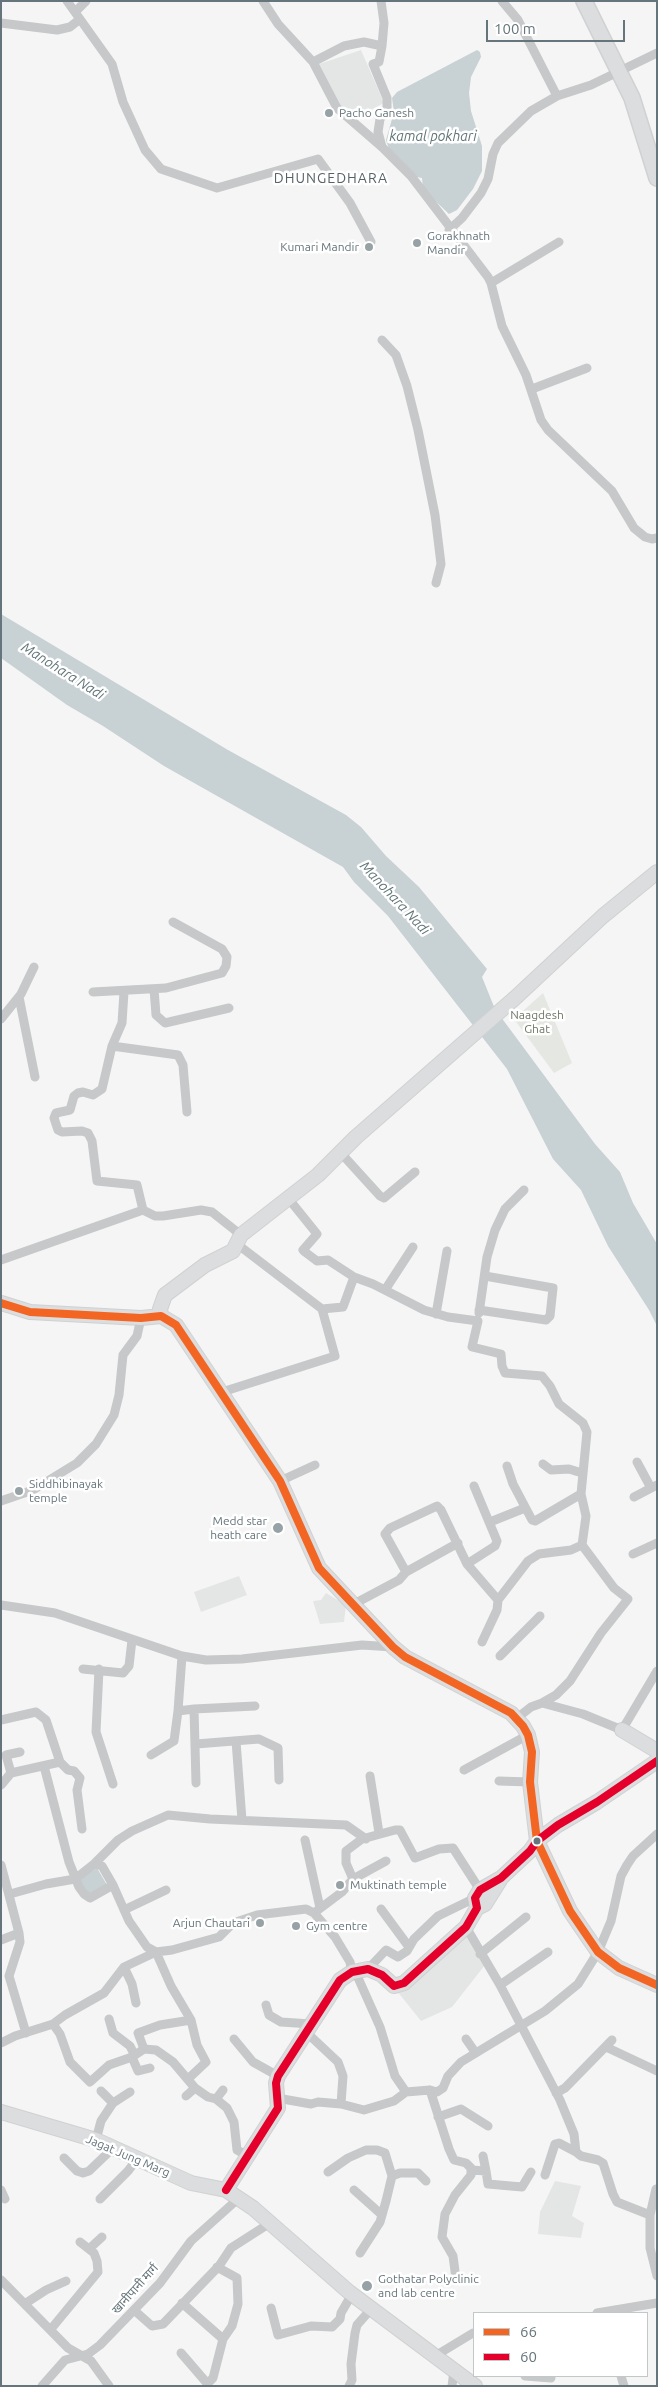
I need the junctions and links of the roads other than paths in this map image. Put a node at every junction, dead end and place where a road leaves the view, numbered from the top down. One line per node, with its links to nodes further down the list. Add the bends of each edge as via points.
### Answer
1 (67, 1): 7 (street)
2 (86, 1): 7 (street)
3 (263, 1): 11 (street, via 278,24)
4 (381, 1): 9 (street, via 384,23)
5 (502, 1): 13 (street, via 518,20)
6 (584, 1): 12 (main road)
7 (78, 15): 8 (street, via 70,27 57,30); 17 (street, via 112,64 123,102 145,150 161,170 217,188 318,159 350,202)
8 (1, 23)
9 (382, 46): 11 (street, via 364,42 344,46); 14 (street, via 379,62 373,64 387,98 387,110 380,118 378,132)
10 (657, 53): 12 (street)
11 (313, 62): 14 (street, via 337,108)
12 (619, 73): 13 (street); 15 (main road, via 632,98)
13 (557, 96): 16 (street, via 531,111 498,143 482,193)
14 (382, 147): 16 (street, via 410,176)
15 (657, 178)
16 (449, 230): 19 (street)
17 (371, 242)
18 (559, 242): 19 (street)
19 (491, 283): 22 (street, via 502,326)
20 (382, 340): 24 (street, via 396,355 418,430 440,554)
21 (587, 368): 22 (street)
22 (532, 389): 23 (street, via 538,412 548,430 612,491 634,528 645,537)
23 (657, 538)
24 (436, 583)
25 (657, 872): 37 (street, via 603,916)
26 (173, 922): 28 (street, via 222,949 228,957 226,966 222,973)
27 (34, 966): 31 (street)
28 (154, 990): 30 (street); 32 (street, via 156,1015 165,1022)
29 (93, 992): 30 (street)
30 (124, 992): 34 (street, via 122,1023)
31 (19, 997): 33 (street); 35 (street)
32 (229, 1008)
33 (1, 1019)
34 (112, 1046): 36 (street, via 178,1055 183,1065); 41 (street, via 102,1089 93,1095 78,1093 70,1110 56,1113 55,1124 62,1132 82,1130 88,1133 97,1180 137,1184)
35 (35, 1078)
36 (187, 1112)
37 (340, 1152): 38 (street, via 384,1198); 40 (street, via 318,1175)
38 (414, 1172)
39 (524, 1190): 46 (street, via 505,1209 495,1230)
40 (288, 1198): 42 (street); 47 (street, via 317,1234 303,1250 317,1260 328,1260)
41 (143, 1210): 42 (street, via 155,1216 202,1210 212,1212); 45 (street)
42 (239, 1240): 50 (street); 53 (street, via 233,1251 205,1264 166,1295)
43 (412, 1247): 48 (street)
44 (447, 1251): 52 (street)
45 (1, 1260)
46 (485, 1276): 51 (street); 51 (street, via 553,1288 550,1316 546,1320)
47 (354, 1277): 48 (street); 50 (street, via 343,1307)
48 (384, 1290): 52 (street)
49 (1, 1303): 54 (street, via 30,1312)
50 (322, 1309): 56 (street, via 335,1356)
51 (480, 1310): 55 (street)
52 (436, 1314): 55 (street)
53 (160, 1316): 54 (street); 56 (street, via 176,1325)
54 (141, 1318): 67 (street, via 137,1336 123,1355 114,1415 96,1444 77,1463 33,1490)
55 (478, 1321): 61 (street, via 472,1347 501,1354 505,1373 542,1376 558,1404 583,1423 587,1432)
56 (219, 1393): 62 (street)
57 (637, 1462): 64 (street)
58 (543, 1464): 61 (street, via 551,1470 569,1469)
59 (315, 1465): 62 (street)
60 (507, 1466): 68 (street)
61 (582, 1473): 65 (street)
62 (280, 1481): 77 (street, via 319,1568)
63 (474, 1486): 69 (street)
64 (654, 1486): 66 (street)
65 (580, 1494): 68 (street, via 539,1521 532,1520); 72 (street, via 586,1516)
66 (634, 1497)
67 (1, 1501)
68 (525, 1508): 69 (street)
69 (490, 1522): 74 (street, via 496,1536 495,1546)
70 (458, 1543): 74 (street); 75 (street); 75 (street, via 437,1506 390,1528 385,1534 386,1539)
71 (657, 1543): 73 (street)
72 (582, 1545): 76 (street, via 571,1550 539,1554 528,1561); 88 (street, via 614,1588 628,1600 601,1633 570,1681)
73 (633, 1554)
74 (467, 1564): 76 (street)
75 (406, 1572): 77 (street, via 399,1580)
76 (498, 1600): 81 (street, via 497,1610)
77 (354, 1604): 82 (street)
78 (1, 1605): 80 (street, via 55,1613)
79 (540, 1616): 84 (street)
80 (132, 1640): 83 (street); 86 (street, via 129,1666 123,1673)
81 (482, 1642)
82 (393, 1647): 83 (street, via 362,1645 223,1660); 92 (street, via 405,1657)
83 (182, 1656): 91 (street)
84 (500, 1656)
85 (83, 1669): 86 (street)
86 (100, 1669): 110 (street, via 96,1732)
87 (657, 1671): 94 (street)
88 (542, 1703): 92 (street); 94 (street, via 583,1714)
89 (255, 1706): 90 (street)
90 (194, 1710): 91 (street); 97 (street)
91 (178, 1711): 100 (street, via 174,1741)
92 (517, 1718): 95 (street)
93 (1, 1720): 102 (street, via 36,1712 46,1720)
94 (622, 1730): 98 (street)
95 (528, 1735): 104 (street); 109 (street, via 532,1752)
96 (236, 1741): 97 (street); 107 (street, via 259,1739 278,1748); 113 (street)
97 (196, 1744): 111 (street)
98 (657, 1751)
99 (20, 1752): 105 (street, via 6,1755)
100 (151, 1755)
101 (657, 1761): 119 (street)
102 (60, 1762): 103 (street); 114 (street, via 80,1778 77,1790)
103 (44, 1766): 105 (street); 123 (street)
104 (464, 1770)
105 (11, 1773): 112 (street)
106 (370, 1776): 115 (street)
107 (279, 1780)
108 (499, 1781): 109 (street)
109 (530, 1782): 119 (street)
110 (113, 1784)
111 (196, 1784)
112 (1, 1785)
113 (242, 1820): 117 (street, via 346,1825); 122 (street, via 168,1815 132,1830)
114 (82, 1829)
115 (379, 1833): 117 (street); 128 (street, via 400,1830 415,1858 439,1849 453,1848)
116 (657, 1834): 139 (street, via 633,1856 622,1876 611,1921)
117 (366, 1839): 124 (street, via 346,1851 346,1863)
118 (304, 1840): 131 (street)
119 (537, 1841): 128 (street, via 502,1878 484,1904); 139 (street, via 570,1911)
120 (386, 1861): 124 (street)
121 (1, 1864): 127 (street)
122 (94, 1864): 123 (street); 125 (street, via 102,1866)
123 (75, 1879): 125 (street, via 90,1898); 127 (street)
124 (353, 1879): 131 (street, via 348,1887)
125 (113, 1885): 130 (street)
126 (166, 1890): 130 (street)
127 (10, 1894): 134 (street)
128 (477, 1899): 133 (street); 136 (street, via 438,1916)
129 (381, 1909): 136 (street)
130 (124, 1910): 137 (street, via 148,1948)
131 (317, 1911): 137 (street, via 306,1909 257,1915 233,1923 218,1937); 142 (street)
132 (526, 1916): 140 (street)
133 (466, 1927): 140 (street); 142 (street, via 404,1983 394,1986 382,1975)
134 (19, 1933): 135 (street); 152 (street, via 20,1942 9,1976)
135 (1, 1940)
136 (409, 1947): 142 (street, via 398,1957 386,1950)
137 (156, 1952): 141 (street); 148 (street)
138 (548, 1952): 143 (street)
139 (598, 1952): 144 (street, via 619,1968); 150 (street, via 578,1984 545,2011)
140 (480, 1954): 143 (street)
141 (124, 1967): 145 (street); 149 (street, via 104,1993)
142 (358, 1971): 151 (street, via 340,1980); 168 (street, via 394,2076)
143 (500, 1985): 150 (street)
144 (657, 1985)
145 (136, 2004)
146 (266, 2005): 151 (street, via 269,2015 281,2022)
147 (109, 2020): 158 (street, via 113,2033 130,2046)
148 (191, 2020): 156 (street, via 160,2025 138,2033); 162 (street, via 197,2045 206,2062)
149 (53, 2024): 152 (street); 158 (street, via 70,2062 90,2082 109,2064)
150 (521, 2024): 157 (street); 169 (street)
151 (308, 2028): 161 (street); 174 (street, via 338,2062 344,2076)
152 (26, 2033): 155 (street)
153 (234, 2039): 161 (street, via 253,2062)
154 (466, 2039): 157 (street)
155 (1, 2043)
156 (144, 2049): 158 (street); 162 (street, via 156,2050 173,2062)
157 (475, 2052): 165 (street, via 454,2069 443,2088 437,2092)
158 (133, 2056): 159 (street, via 138,2071)
159 (150, 2068)
160 (657, 2071): 169 (street, via 609,2044)
161 (278, 2076): 171 (street)
162 (188, 2079): 163 (street)
163 (195, 2088): 170 (street); 172 (street)
164 (223, 2090): 172 (street)
165 (430, 2090): 168 (street); 176 (street)
166 (101, 2091): 173 (street)
167 (130, 2092): 173 (street)
168 (406, 2092): 174 (street, via 394,2101 364,2110)
169 (556, 2093): 180 (street, via 574,2134)
170 (186, 2096)
171 (277, 2098): 174 (street, via 312,2104); 181 (street, via 278,2108 274,2116)
172 (216, 2099): 181 (street, via 227,2108 234,2122 237,2150)
173 (113, 2103): 178 (street, via 101,2121)
174 (342, 2104)
175 (1, 2112): 178 (street, Jagat Jung Marg)
176 (438, 2117): 177 (street, via 460,2109); 185 (street, via 454,2160 466,2163)
177 (488, 2126)
178 (96, 2140): 179 (street, Jagat Jung Marg)
179 (112, 2149): 183 (street, via 83,2173); 184 (street, Jagat Jung Marg)
180 (576, 2152): 190 (street, via 555,2144); 199 (street, via 603,2163 617,2202)
181 (248, 2156): 194 (street)
182 (483, 2156): 186 (street)
183 (64, 2158)
184 (137, 2159): 194 (street, Jagat Jung Marg, via 191,2183); 196 (street)
185 (471, 2170): 186 (street); 208 (street, via 471,2175 445,2214 442,2237 453,2256)
186 (486, 2171): 188 (street, via 488,2184 522,2187)
187 (328, 2172): 189 (street, via 366,2150 378,2150 385,2153)
188 (531, 2172)
189 (392, 2176): 191 (street, via 418,2173); 200 (street)
190 (545, 2176)
191 (426, 2181)
192 (656, 2189): 199 (street)
193 (1, 2190): 198 (street)
194 (226, 2190): 197 (street)
195 (354, 2190): 200 (street)
196 (100, 2198)
197 (238, 2198): 201 (street); 217 (street, खानीपानी मार्ग, via 191,2241)
198 (5, 2199)
199 (650, 2214): 207 (street, via 650,2248)
200 (382, 2216): 205 (street)
201 (270, 2223): 206 (street, via 231,2248); 211 (street)
202 (102, 2237): 204 (street)
203 (80, 2242): 204 (street)
204 (89, 2249): 219 (street, via 97,2261 98,2272)
205 (360, 2254)
206 (217, 2267): 213 (street); 221 (street, via 234,2276 238,2282 237,2312)
207 (657, 2276)
208 (456, 2279)
209 (1, 2280): 212 (street)
210 (66, 2281): 212 (street)
211 (352, 2294): 215 (street, via 340,2319 332,2327 311,2326 278,2335); 216 (street)
212 (26, 2303): 219 (street)
213 (182, 2303): 217 (street, via 158,2326 152,2326); 221 (street)
214 (657, 2303): 218 (street)
215 (270, 2308)
216 (372, 2308): 224 (street); 230 (street, via 357,2325)
217 (135, 2311): 223 (street, खानीपानी मार्ग, via 100,2345 88,2354)
218 (614, 2312)
219 (51, 2329): 223 (street, via 68,2348)
220 (473, 2334): 224 (street)
221 (223, 2339): 222 (street, via 210,2381 206,2382)
222 (181, 2353)
223 (80, 2354): 228 (street, खानीपानी मार्ग, via 65,2360); 229 (street, via 91,2361)
224 (435, 2356): 225 (street)
225 (454, 2371): 231 (street); 232 (street)
226 (538, 2377): 227 (street)
227 (552, 2378)
228 (42, 2386)
229 (108, 2386)
230 (350, 2386)
231 (452, 2386)
232 (475, 2386)

